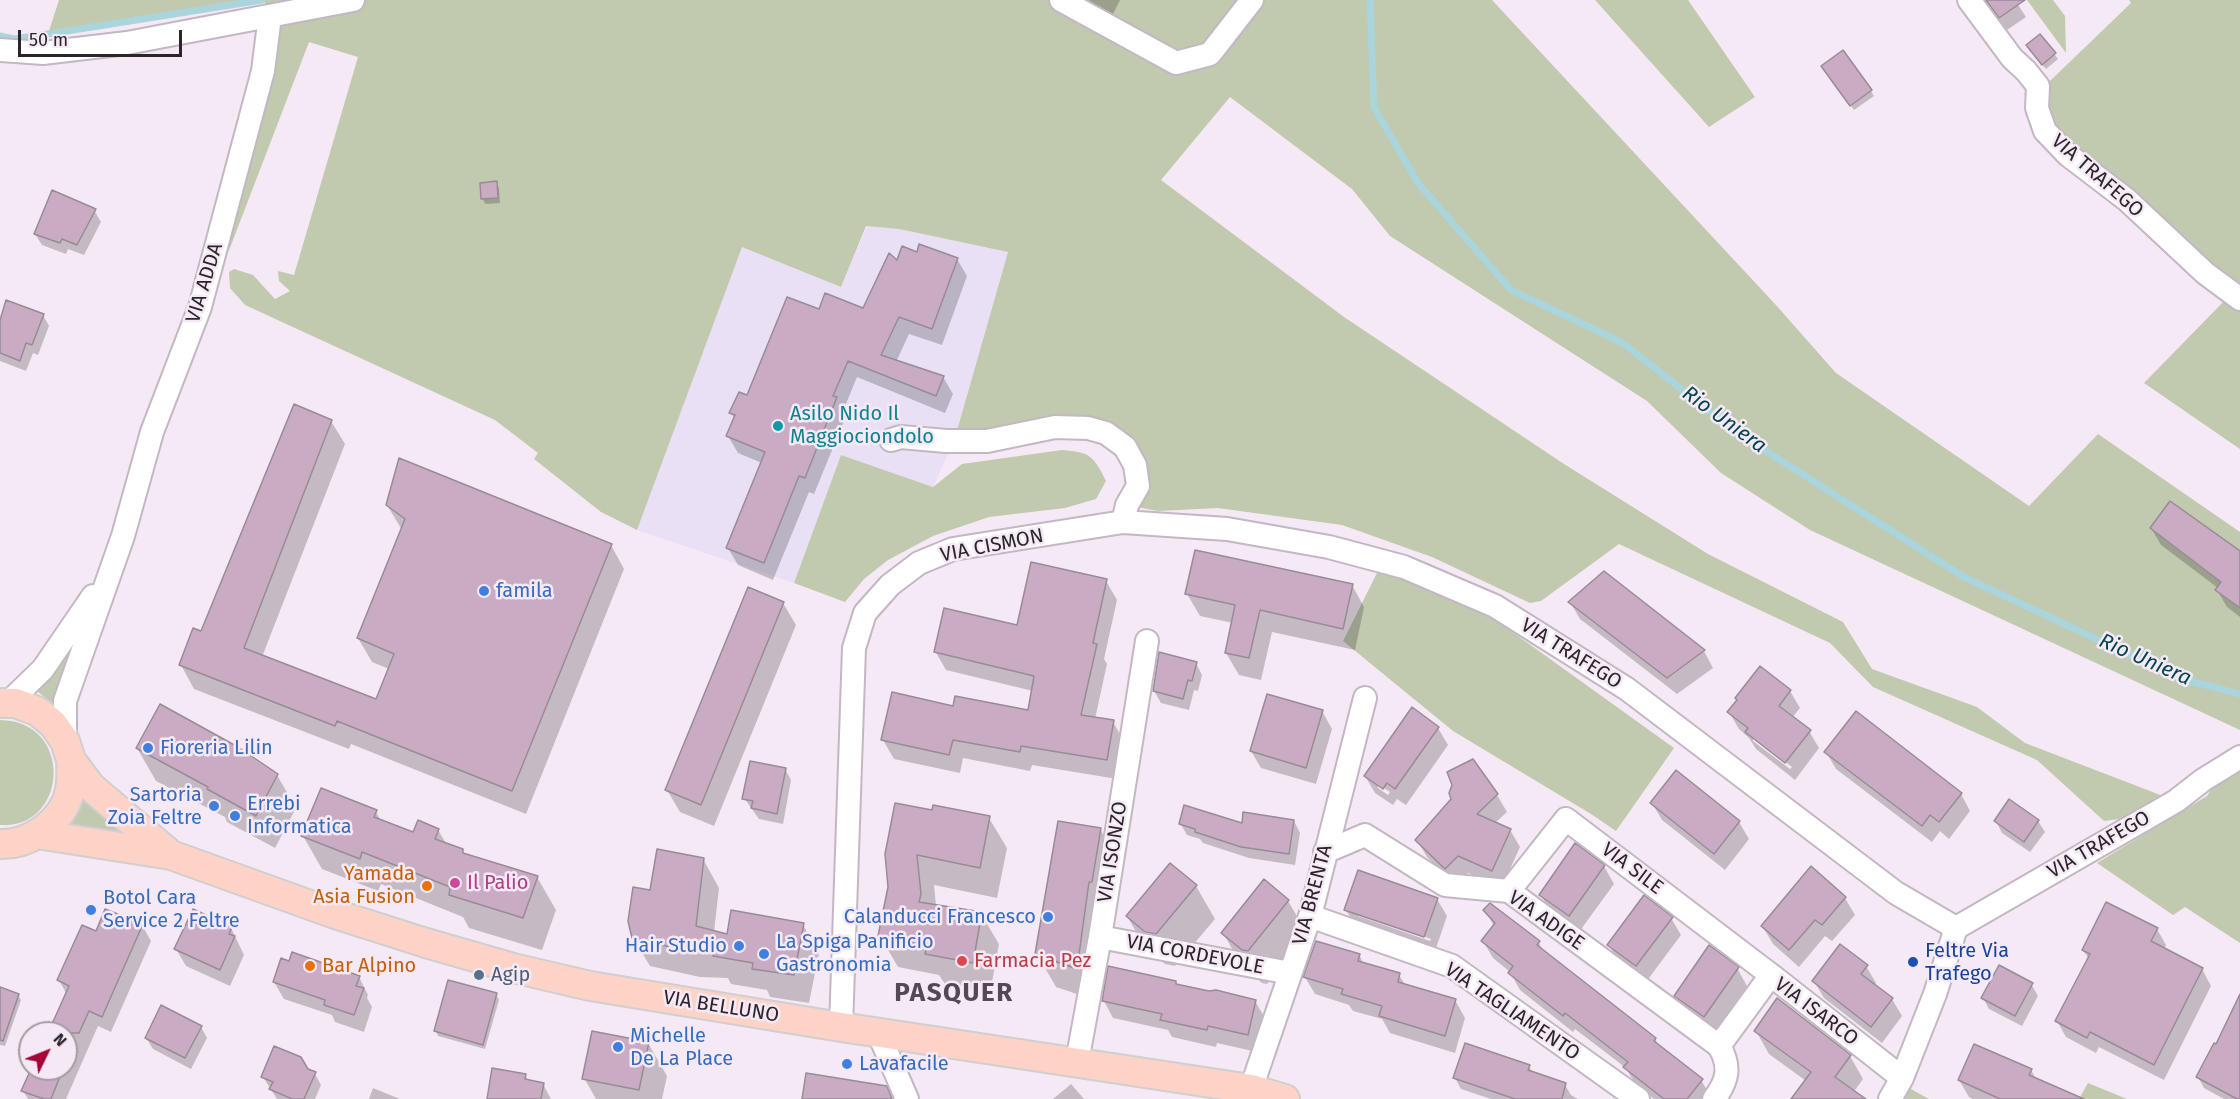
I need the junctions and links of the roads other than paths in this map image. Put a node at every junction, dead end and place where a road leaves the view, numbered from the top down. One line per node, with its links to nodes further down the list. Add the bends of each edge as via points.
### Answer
1 (353, 0): 5 (street)
2 (1061, 0): 3 (street, via 1176,63 1210,54)
3 (1252, 0)
4 (1969, 0): 7 (street, VIA TRAFEGO, via 2038,86 2037,108 2045,131 2068,155 2127,200 2205,273)
5 (270, 16): 6 (street, via 127,43 43,53); 10 (street, VIA ADDA, via 264,71 200,307 152,432)
6 (0, 50)
7 (2240, 299)
8 (891, 440): 9 (street, via 901,437 987,441 1055,427 1106,433 1125,447 1135,465 1138,486)
9 (1123, 522): 22 (street, VIA TRAFEGO, via 1227,529 1329,547 1404,567 1494,606 1627,689 1896,893); 26 (street, VIA CISMON, via 953,549 919,562 890,585 865,613 854,648)
10 (120, 544): 13 (street, VIA ADDA, via 89,603 58,650 30,684); 14 (street, VIA ADDA, via 64,701)
11 (1148, 641): 23 (street, VIA ISONZO)
12 (1365, 698): 18 (street, VIA BRENTA)
13 (4, 703): 14 (main road, VIA BELLUNO, via 37,711 53,724)
14 (68, 751): 16 (main road, VIA BELLUNO, via 72,782 66,803 54,821); 19 (main road, VIA BELLUNO, via 91,787)
15 (2240, 757): 22 (street, VIA TRAFEGO, via 2176,801)
16 (38, 834): 17 (main road, VIA BELLUNO); 19 (main road, VIA BELLUNO)
17 (1, 844)
18 (1325, 852): 20 (street, VIA ADIGE, via 1365,835 1446,885); 21 (street, VIA BRENTA)
19 (171, 855): 26 (main road, VIA BELLUNO, via 335,914 513,968 590,986)
20 (1509, 891): 25 (street, VIA SILE, via 1566,819); 28 (street, VIA ADIGE)
21 (1310, 916): 24 (street, VIA BRENTA); 34 (street, VIA TAGLIAMENTO, via 1452,966)
22 (1956, 928): 30 (street)
23 (1100, 937): 24 (street, VIA CORDEVOLE); 29 (street, VIA ISONZO)
24 (1290, 973): 31 (street, VIA BRENTA)
25 (1771, 975): 28 (street, VIA ISARCO); 30 (street, VIA ISARCO)
26 (841, 1027): 27 (main road, VIA BELLUNO)
27 (878, 1032): 29 (main road, VIA BELLUNO); 32 (street)
28 (1719, 1046): 35 (street, via 1728,1065 1727,1076)
29 (1077, 1062): 31 (main road, VIA BELLUNO)
30 (1902, 1078): 36 (street)
31 (1251, 1089): 33 (main road, VIA BELLUNO)
32 (907, 1099)
33 (1286, 1099)
34 (1638, 1099)
35 (1714, 1099)
36 (1890, 1099)

